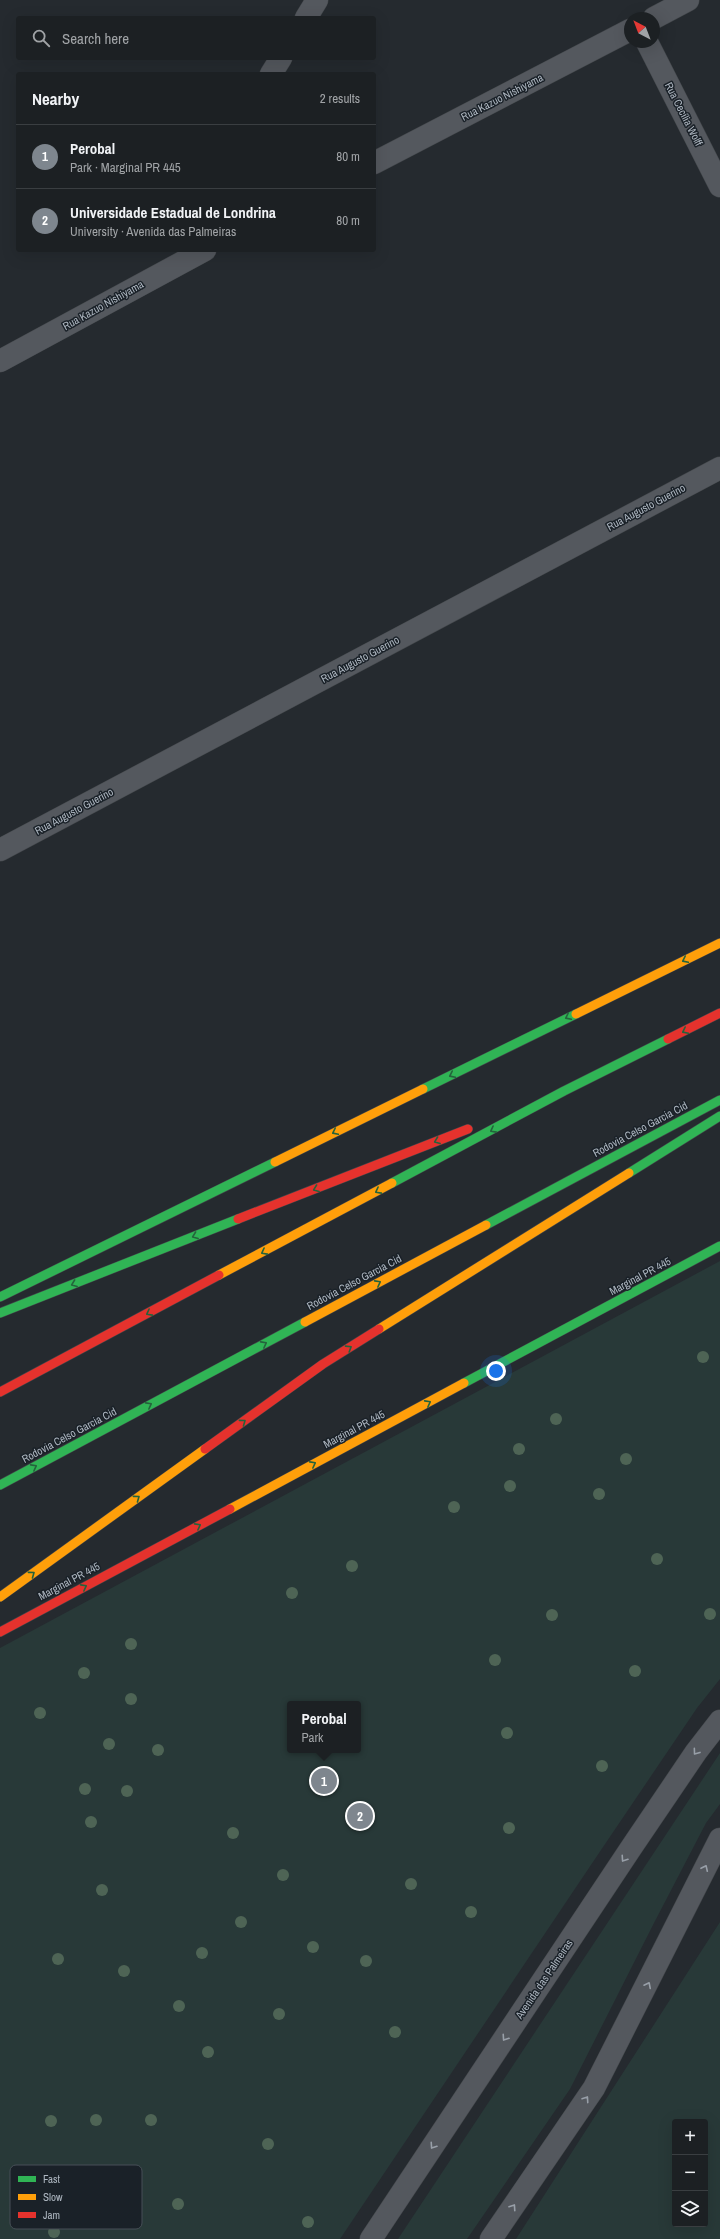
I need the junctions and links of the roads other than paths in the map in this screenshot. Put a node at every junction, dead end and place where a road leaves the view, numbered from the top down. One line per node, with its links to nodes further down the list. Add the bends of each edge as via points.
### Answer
1 (317, 0): 4 (street)
2 (688, 0): 3 (street)
3 (660, 15)
4 (307, 16)
5 (624, 33): 9 (street, Rua Kazuo Nishiyama)
6 (650, 48): 10 (street, Rua Cecília Wolff)
7 (280, 60): 8 (street)
8 (272, 72)
9 (376, 162)
10 (720, 186)
11 (198, 252): 12 (street, Rua Kazuo Nishiyama)
12 (177, 258): 13 (street, Rua Kazuo Nishiyama)
13 (0, 361)
14 (720, 468): 15 (street, Rua Augusto Guerino)
15 (0, 850)
16 (720, 943): 22 (main road, one-way to 22)
17 (720, 1014): 18 (main road, one-way to 18)
18 (564, 1092): 23 (main road, one-way to 23); 24 (main road, one-way to 24)
19 (720, 1100): 25 (main road, Rodovia Celso Garcia Cid, one-way to 19)
20 (720, 1116): 26 (main road, one-way to 20, via 323,1364)
21 (720, 1246): 27 (main road, Marginal PR 445, one-way to 21)
22 (0, 1297)
23 (0, 1313)
24 (0, 1392)
25 (0, 1485)
26 (0, 1597)
27 (0, 1632)
28 (720, 1721): 30 (street, Avenida das Palmeiras, one-way to 30, via 640,1835)
29 (720, 1839): 31 (street, one-way to 29, via 594,2088)
30 (371, 2239)
31 (491, 2239)

